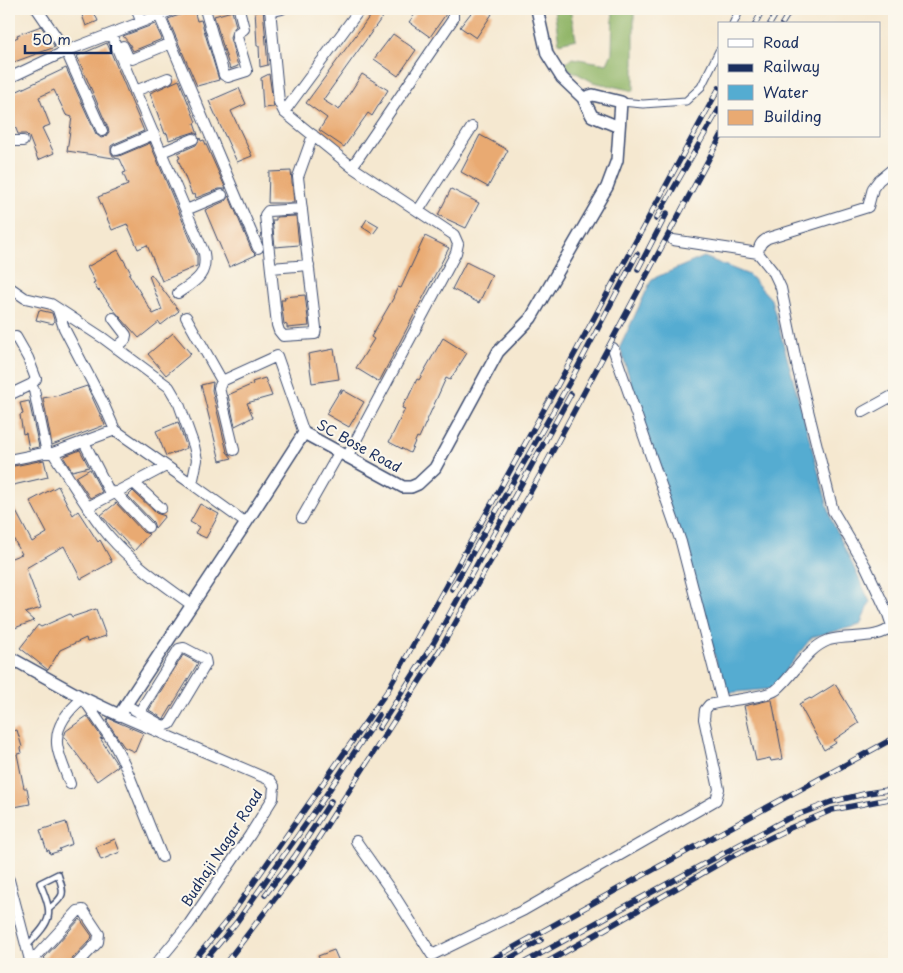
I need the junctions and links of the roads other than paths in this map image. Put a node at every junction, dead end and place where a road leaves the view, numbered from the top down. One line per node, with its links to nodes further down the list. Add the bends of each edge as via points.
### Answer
1 (37, 9): 17 (street)
2 (136, 9): 13 (street)
3 (175, 9): 12 (street)
4 (205, 9): 5 (street, via 224,75 228,78 247,72 237,37 244,29)
5 (239, 9)
6 (282, 9): 11 (street)
7 (360, 9): 24 (street)
8 (453, 9): 35 (street, via 452,19)
9 (538, 9): 22 (street, via 547,54 562,78)
10 (740, 9): 14 (street)
11 (270, 11): 24 (street, via 280,102)
12 (159, 14): 13 (street); 16 (street)
13 (141, 22): 15 (street)
14 (734, 22)
15 (114, 32): 16 (street, via 130,59); 17 (street); 21 (street)
16 (171, 43): 42 (street)
17 (66, 51): 19 (street); 27 (street)
18 (718, 53): 23 (street, via 701,88 686,101)
19 (9, 78)
20 (168, 78): 21 (street)
21 (135, 91): 28 (street)
22 (583, 98): 23 (street, via 593,95); 26 (street, via 592,116)
23 (621, 102): 26 (street, SC Bose Road)
24 (284, 112): 29 (street)
25 (472, 127): 40 (street)
26 (619, 127): 64 (street, SC Bose Road, via 617,160 606,187 531,318 498,352 435,468 418,484 403,487)
27 (102, 131)
28 (154, 134): 33 (street); 34 (street)
29 (313, 135): 35 (street); 38 (street, via 298,177)
30 (194, 139): 34 (street)
31 (9, 141): 32 (street)
32 (23, 141)
33 (117, 150)
34 (162, 152): 39 (street)
35 (352, 166): 40 (street)
36 (894, 168): 43 (street, via 873,188 868,207 768,238 762,242)
37 (222, 195): 39 (street)
38 (302, 209): 44 (street); 45 (street, via 266,213)
39 (186, 210): 47 (street, via 206,259 200,278)
40 (418, 211): 64 (street, via 454,235 458,244 456,254)
41 (673, 240): 43 (street)
42 (258, 248)
43 (758, 254): 78 (street, via 774,273 781,288 833,511 866,567 892,626 879,634 827,641 774,691)
44 (309, 265): 45 (street); 45 (street, via 316,328 315,334 310,336 283,336 279,331)
45 (271, 268)
46 (11, 292): 48 (street, via 51,304)
47 (178, 293)
48 (58, 310): 52 (street); 59 (street)
49 (186, 317): 54 (street)
50 (114, 318): 52 (street, via 126,335)
51 (9, 338): 56 (street, via 16,337 36,379)
52 (116, 348): 68 (street, via 170,387 188,428 197,460)
53 (614, 348): 78 (street, via 681,542)
54 (222, 381): 60 (street, via 277,356); 62 (street, via 219,388)
55 (34, 390): 63 (street)
56 (9, 395)
57 (894, 395): 58 (street)
58 (863, 412)
59 (115, 430): 61 (street); 66 (street)
60 (304, 433): 64 (street, SC Bose Road); 73 (street, SC Bose Road)
61 (84, 442): 63 (street); 69 (street)
62 (234, 450)
63 (50, 453): 65 (street); 70 (street)
64 (343, 455): 72 (street)
65 (9, 460)
66 (166, 466): 67 (street); 68 (street)
67 (134, 483): 69 (street); 71 (street)
68 (192, 484): 73 (street)
69 (113, 494): 70 (street); 74 (street)
70 (88, 507): 75 (street, via 122,549)
71 (161, 508)
72 (302, 518)
73 (246, 523): 75 (street, SC Bose Road)
74 (148, 527)
75 (192, 605): 79 (street, SC Bose Road)
76 (9, 657): 77 (street)
77 (83, 698): 79 (street); 81 (street, via 65,716 56,740); 83 (street, via 125,765)
78 (722, 701): 82 (street, via 708,705 704,714 719,789 716,800 524,910 432,955)
79 (122, 710): 80 (street); 90 (street, Budhaji Nagar Road, via 270,780 274,786 273,798 250,835 189,924)
80 (139, 713): 80 (street, via 163,726 170,724 206,664 205,659 179,648)
81 (70, 784)
82 (356, 841)
83 (162, 857)
84 (9, 880): 86 (street)
85 (50, 908): 85 (lane, via 40,883 58,874 64,890 62,898); 86 (lane, via 49,919)
86 (27, 946): 88 (street)
87 (41, 959): 88 (street); 89 (street, via 78,911 83,910 99,937)
88 (31, 963)
89 (77, 964)
90 (156, 964)

